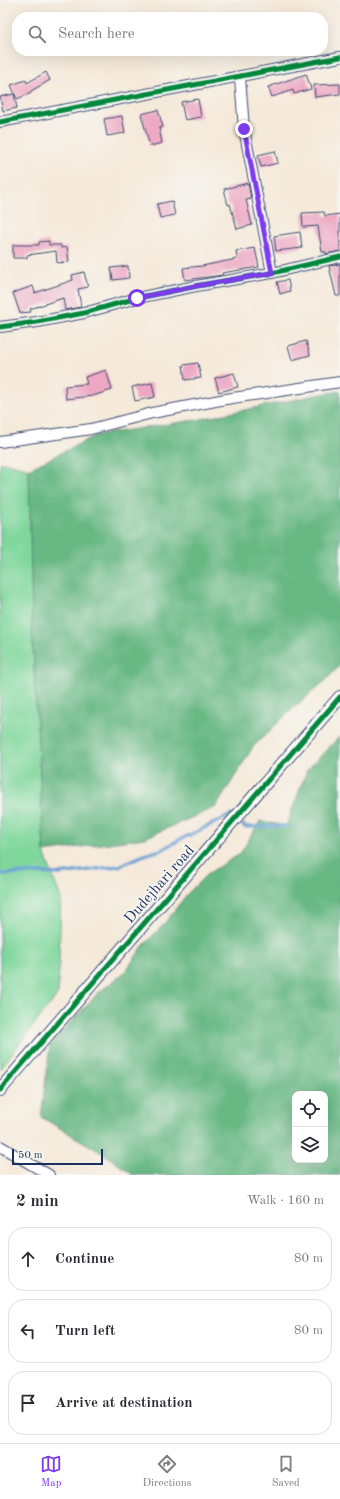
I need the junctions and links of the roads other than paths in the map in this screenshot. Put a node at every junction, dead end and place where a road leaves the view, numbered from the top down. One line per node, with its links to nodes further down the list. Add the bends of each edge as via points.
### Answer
1 (340, 57): 2 (street)
2 (240, 77): 3 (street); 5 (street, via 244,129)
3 (0, 122)
4 (340, 257): 5 (street)
5 (272, 273): 6 (street, via 137,298 84,313)
6 (0, 327)
7 (340, 382): 8 (street, via 226,399 152,413 91,429)
8 (0, 442)
9 (340, 697): 10 (street, Dudejhari road)
10 (0, 1090)
11 (0, 1146): 12 (street)
12 (49, 1175)

